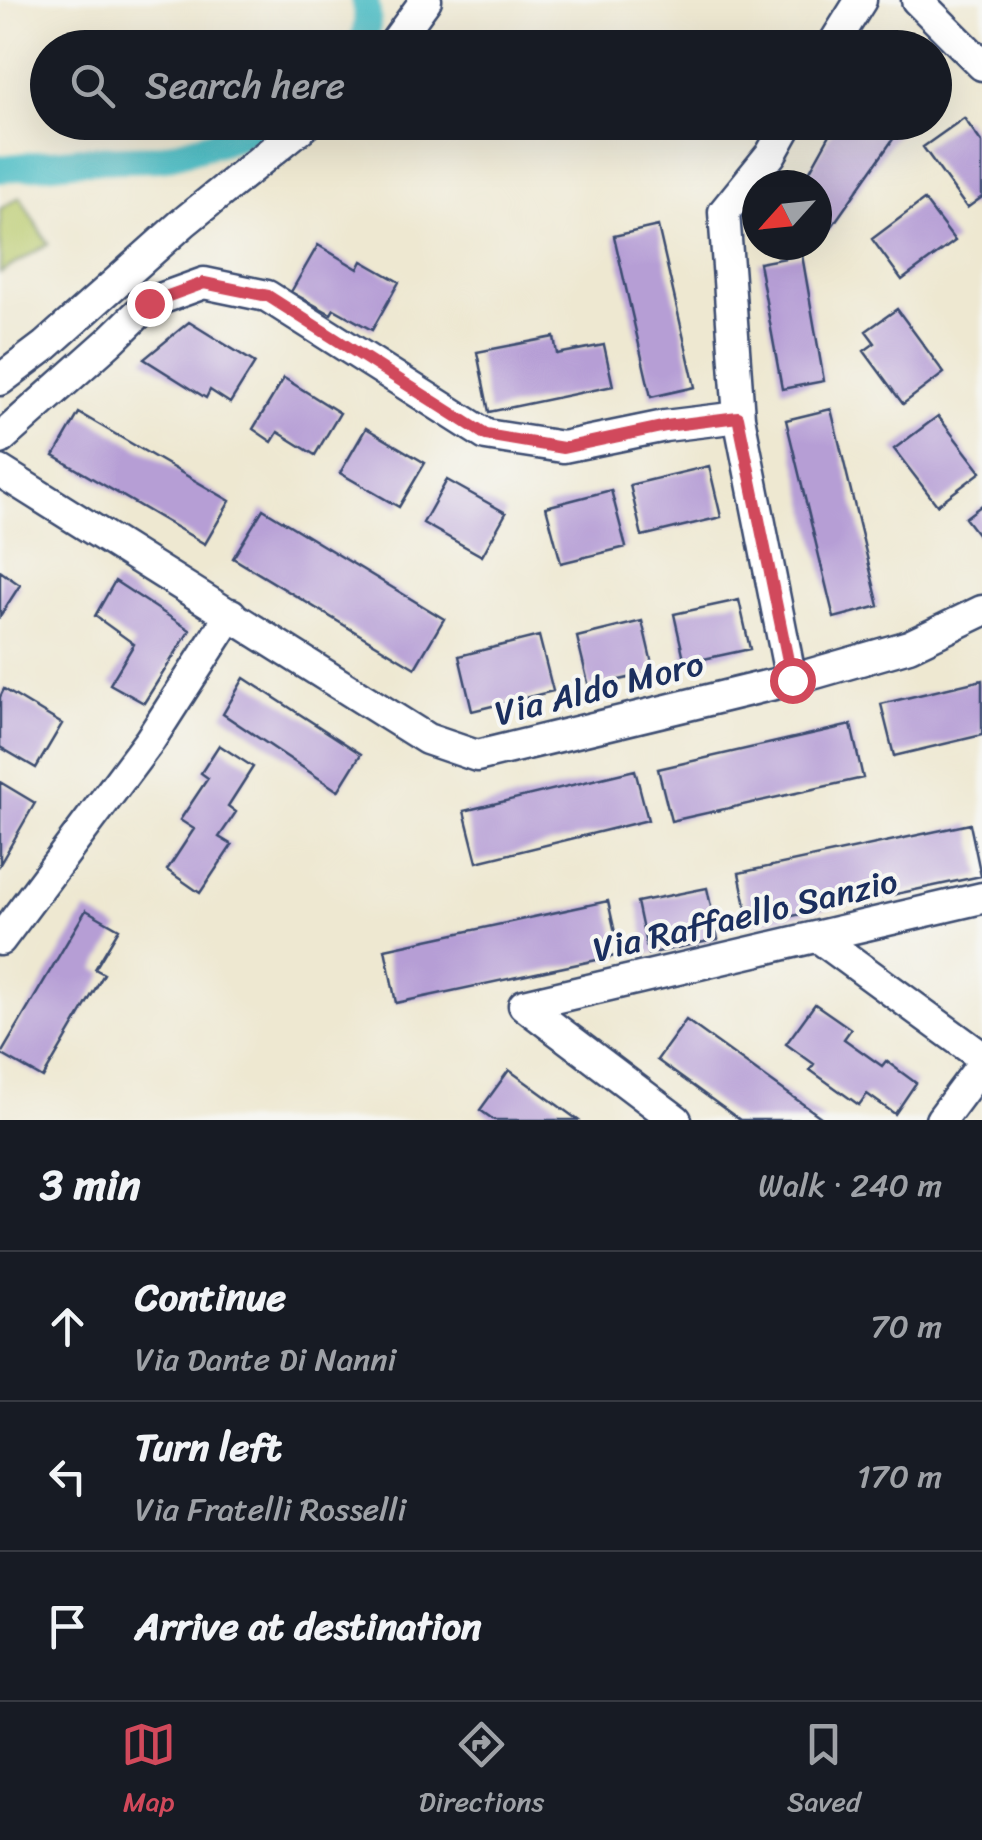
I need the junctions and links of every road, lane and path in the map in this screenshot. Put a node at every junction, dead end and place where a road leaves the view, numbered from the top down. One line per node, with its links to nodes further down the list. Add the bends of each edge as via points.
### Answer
1 (426, 0): 4 (street)
2 (860, 0): 5 (street)
3 (917, 0): 6 (street)
4 (404, 30)
5 (841, 30)
6 (949, 30)
7 (952, 34): 8 (street)
8 (982, 65)
9 (286, 140): 11 (street)
10 (779, 140): 12 (street, via 724,212)
11 (0, 380)
12 (738, 417): 13 (street, via 563,448 486,435 268,296 204,283 149,303); 17 (street)
13 (0, 439)
14 (0, 471): 16 (street, Via Aldo Moro)
15 (982, 611): 17 (street, Via Aldo Moro, via 909,646)
16 (230, 614): 17 (street, Via Aldo Moro, via 428,739 477,756); 20 (street, via 150,740)
17 (792, 680)
18 (982, 898): 19 (street, Via Raffaello Sanzio)
19 (818, 938): 21 (street); 22 (street, Via Raffaello Sanzio, via 524,1005)
20 (0, 940)
21 (982, 1061): 23 (street)
22 (676, 1120)
23 (942, 1120)

